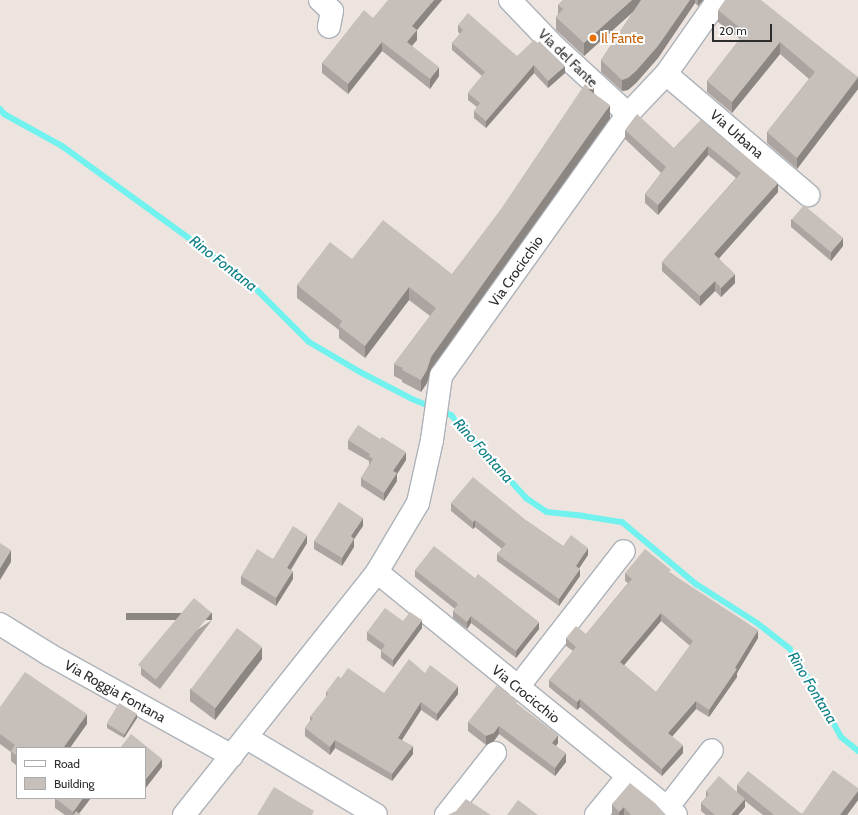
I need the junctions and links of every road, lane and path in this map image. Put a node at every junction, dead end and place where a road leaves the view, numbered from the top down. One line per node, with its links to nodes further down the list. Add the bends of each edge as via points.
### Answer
1 (320, 0): 4 (street, via 332,11)
2 (510, 0): 6 (street, Via del Fante, via 554,46)
3 (718, 0): 5 (street, Via Crocicchio)
4 (328, 27)
5 (666, 74): 6 (street, Via Crocicchio); 7 (street, Via Urbana)
6 (628, 114): 9 (street, Via Crocicchio, via 441,376 432,440 418,503)
7 (808, 195)
8 (624, 551): 11 (street)
9 (377, 572): 11 (street, Via Crocicchio); 12 (street, Via Crocicchio)
10 (0, 624): 15 (street, Via Roggia Fontana, via 50,655)
11 (518, 687): 16 (street, Via Crocicchio)
12 (247, 738): 15 (street, Via Crocicchio); 19 (street)
13 (712, 750): 17 (street)
14 (494, 754): 20 (street)
15 (232, 756): 18 (street, Via Crocicchio)
16 (628, 776): 17 (street, Via Crocicchio); 21 (street)
17 (671, 811)
18 (184, 815)
19 (376, 815)
20 (446, 815)
21 (596, 815)

